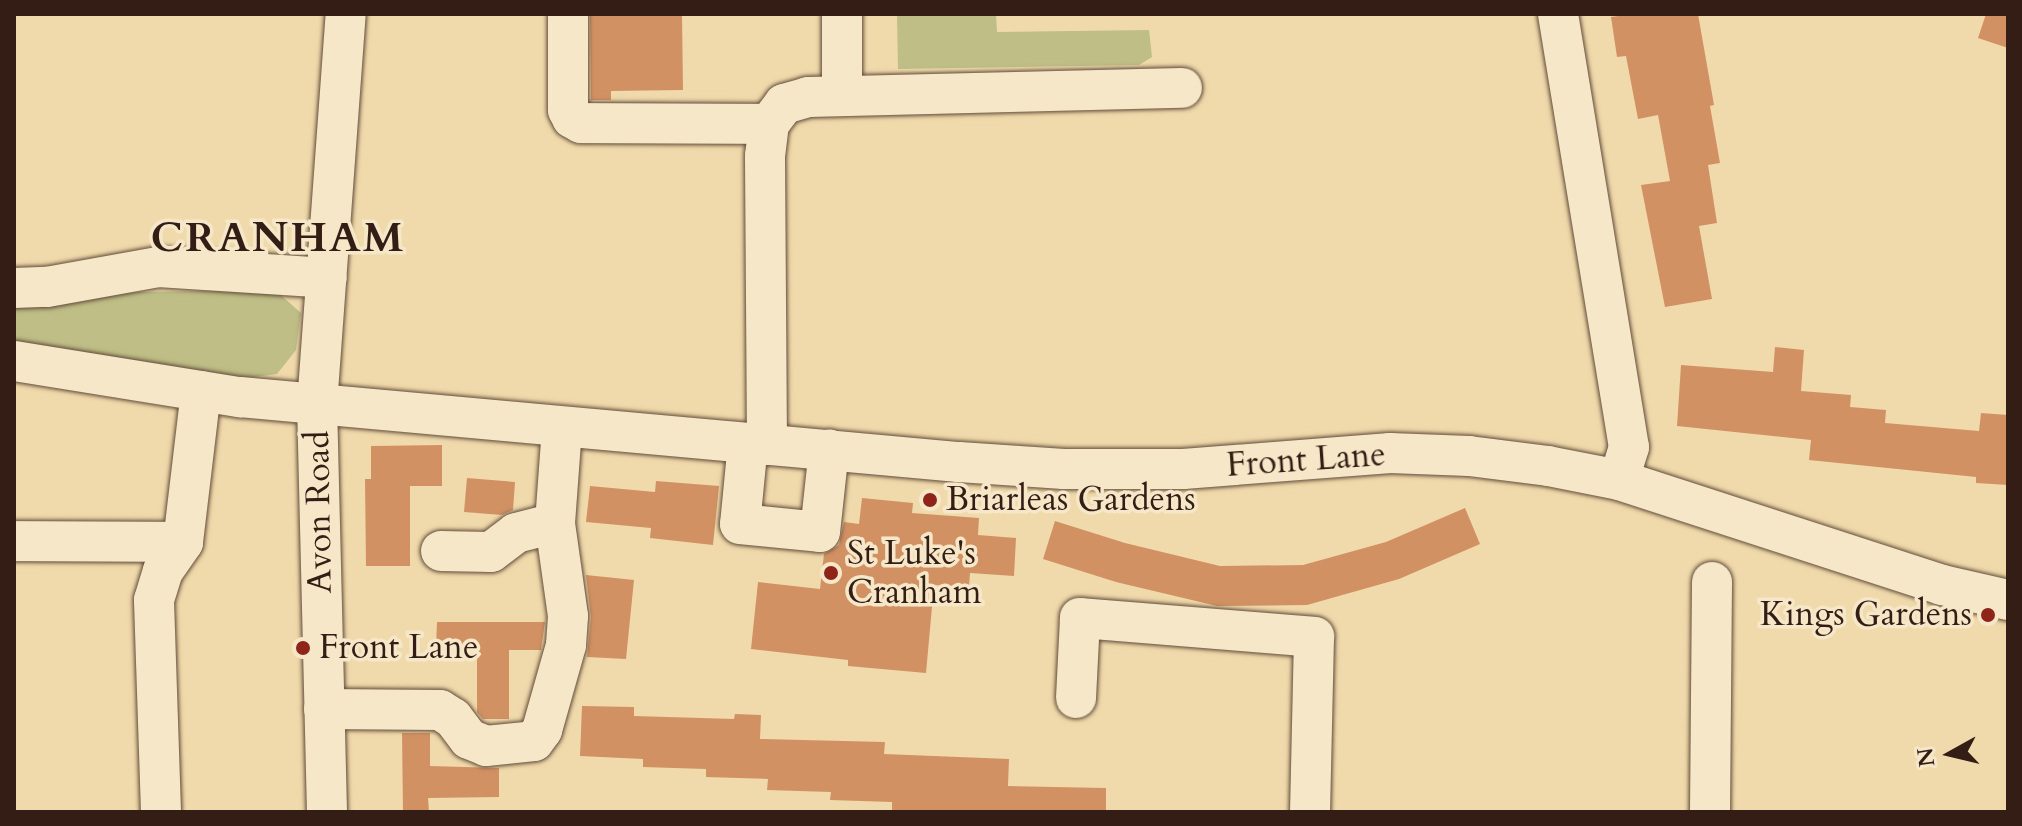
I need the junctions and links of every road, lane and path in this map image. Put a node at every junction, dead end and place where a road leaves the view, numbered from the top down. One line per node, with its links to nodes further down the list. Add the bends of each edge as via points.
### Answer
1 (346, 14): 8 (street, Avon Road)
2 (842, 14): 6 (street)
3 (1558, 14): 16 (street, via 1629,447)
4 (568, 17): 7 (street, via 568,110 581,123)
5 (1182, 88): 6 (street)
6 (842, 96): 7 (street, via 784,104)
7 (769, 124): 14 (street)
8 (327, 278): 9 (street, via 158,267); 12 (street, Avon Road)
9 (14, 288)
10 (14, 361): 11 (street, Front Lane)
11 (201, 391): 12 (street, Front Lane); 19 (street)
12 (317, 405): 13 (street, Front Lane); 24 (street, Avon Road)
13 (562, 427): 14 (street, Front Lane); 17 (street)
14 (758, 444): 15 (street, Front Lane); 15 (street, via 740,524 820,532)
15 (829, 449): 16 (street, Front Lane, via 1064,469 1183,469 1390,453 1469,456)
16 (1619, 480): 22 (street, Front Lane, via 1928,581)
17 (555, 523): 20 (street, via 516,533 491,552); 24 (street, via 568,616 566,645 542,730 534,741 486,746 469,739 440,710)
18 (14, 541): 19 (street)
19 (183, 542): 25 (street, via 163,571 154,600)
20 (441, 551)
21 (1712, 582): 28 (street)
22 (2008, 600)
23 (1076, 698): 27 (street, via 1080,618 1314,637)
24 (324, 709): 26 (street, Avon Road)
25 (161, 812)
26 (327, 812)
27 (1310, 812)
28 (1710, 812)

